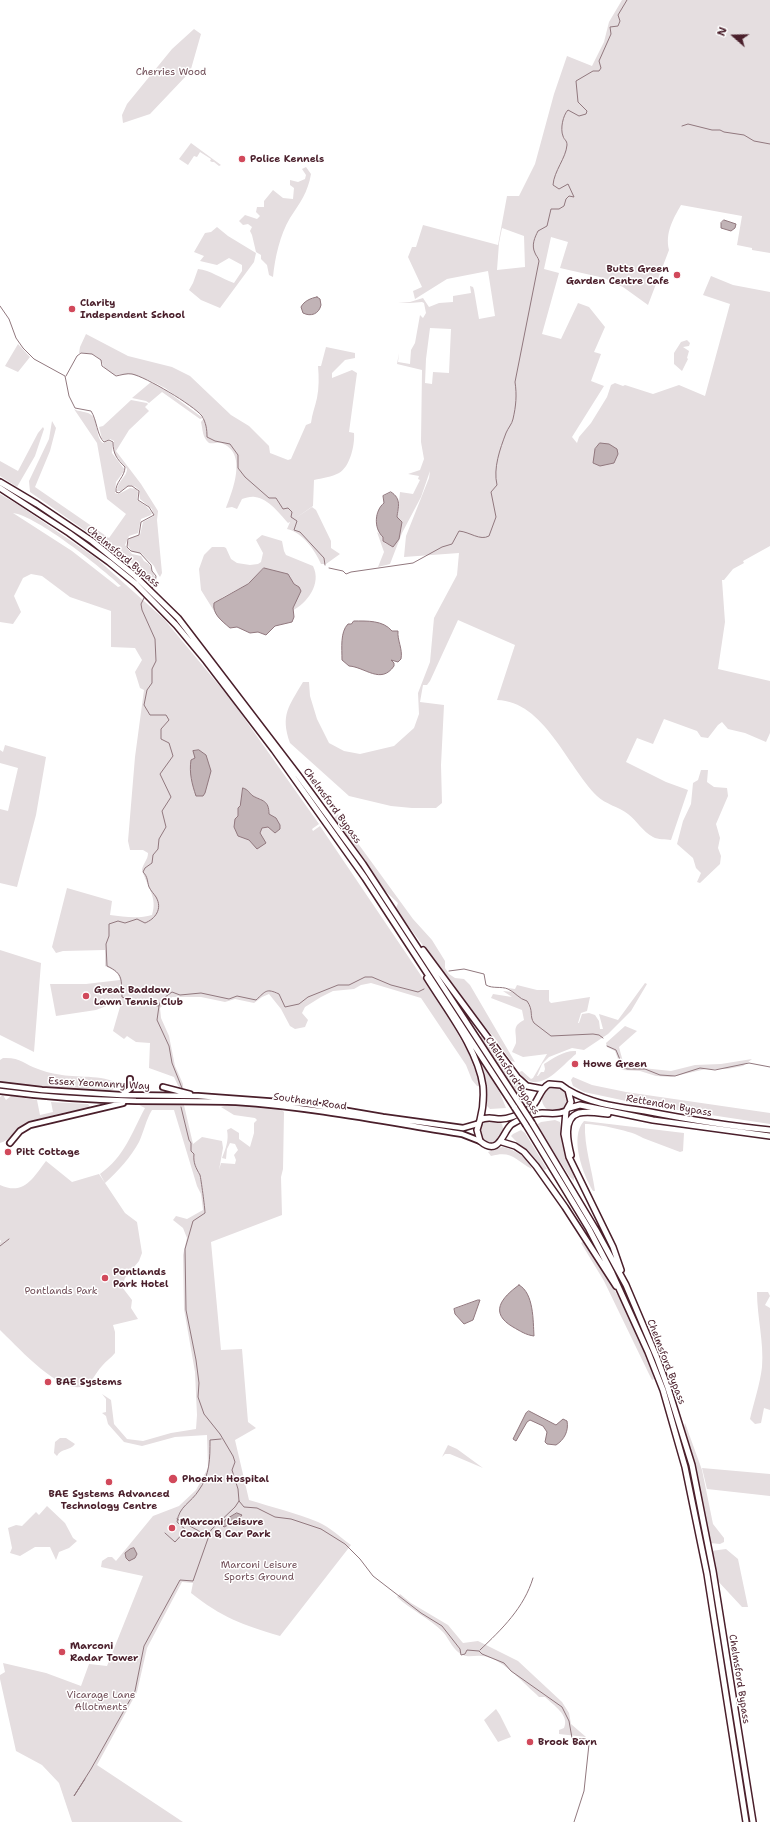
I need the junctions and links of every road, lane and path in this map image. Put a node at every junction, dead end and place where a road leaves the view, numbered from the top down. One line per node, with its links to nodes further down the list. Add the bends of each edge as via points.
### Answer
1 (0, 482): 3 (highway, Chelmsford Bypass, via 92,541)
2 (0, 488): 3 (highway, Chelmsford Bypass)
3 (138, 582): 4 (highway, Chelmsford Bypass)
4 (161, 605): 5 (highway, Chelmsford Bypass, via 274,750); 6 (highway, Chelmsford Bypass, via 178,618 208,656 363,864)
5 (364, 878): 18 (highway, via 470,1049 483,1087); 26 (highway, Chelmsford Bypass, bridge, via 526,1125 589,1229)
6 (385, 900): 10 (highway, via 517,1076 528,1086); 25 (highway, Chelmsford Bypass, bridge, via 532,1123)
7 (130, 1079): 13 (main road, via 128,1092)
8 (0, 1085): 13 (main road, Essex Yeomanry Way)
9 (163, 1087): 14 (main road)
10 (543, 1089): 11 (highway, Rettendon Bypass, via 549,1084 554,1084); 18 (highway, via 537,1102 529,1110 508,1118 487,1117)
11 (568, 1090): 16 (highway, via 571,1096); 19 (highway, Rettendon Bypass, via 586,1099 615,1106)
12 (0, 1091): 15 (main road, Essex Yeomanry Way)
13 (121, 1095): 14 (main road, Essex Yeomanry Way)
14 (198, 1096): 18 (main road, Southend Road, via 307,1104 463,1128)
15 (134, 1101): 21 (main road, Southend Road, via 236,1102 310,1109 462,1134); 23 (main road, via 30,1125 20,1131)
16 (568, 1110): 17 (highway, Rettendon Bypass, via 580,1105); 22 (highway, Rettendon Bypass, via 560,1114 534,1114 518,1121 509,1127); 24 (highway, via 564,1125 565,1146)
17 (625, 1115): 20 (highway, Rettendon Bypass); 24 (highway, via 583,1112 570,1120 568,1143)
18 (479, 1122): 21 (highway, via 476,1130)
19 (770, 1130)
20 (770, 1136)
21 (480, 1142): 22 (highway, via 491,1146)
22 (502, 1142): 26 (highway, via 524,1152 536,1166)
23 (10, 1143)
24 (580, 1178): 25 (highway, via 613,1247)
25 (626, 1286): 28 (highway, Chelmsford Bypass, via 657,1358 692,1465 713,1571)
26 (624, 1298): 27 (highway, Chelmsford Bypass, via 660,1384 685,1467 707,1574)
27 (746, 1822)
28 (753, 1822)

